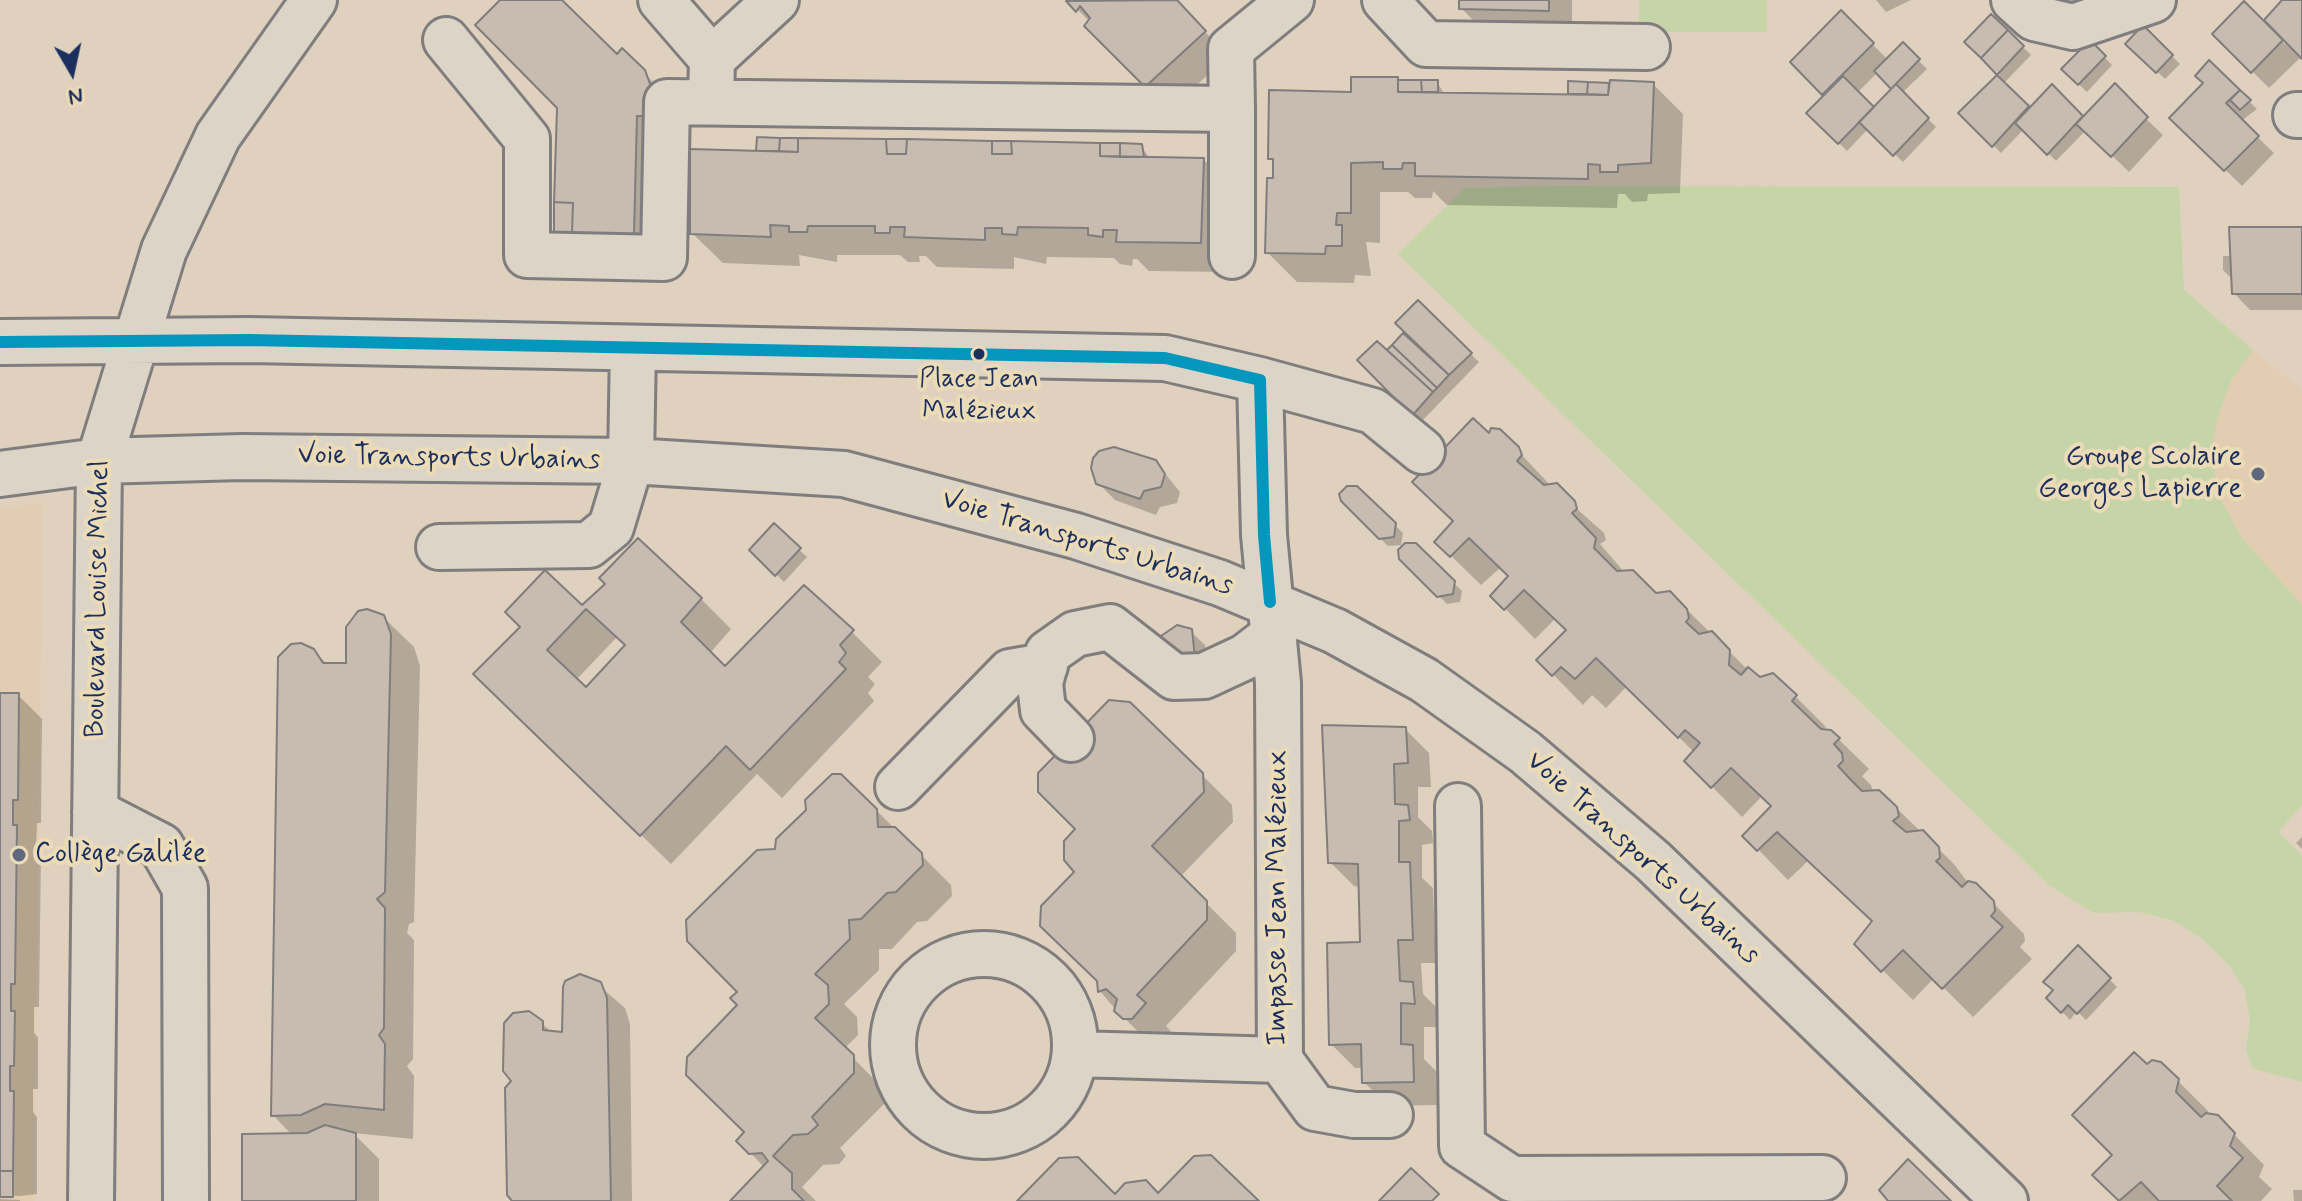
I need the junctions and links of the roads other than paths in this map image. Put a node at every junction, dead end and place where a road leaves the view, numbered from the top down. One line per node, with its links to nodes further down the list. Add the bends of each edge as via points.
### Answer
1 (314, 0): 14 (street, Boulevard Louise Michel, via 218,136 164,250)
2 (661, 0): 10 (street)
3 (776, 0): 10 (street)
4 (1385, 0): 9 (street, via 1426,44)
5 (2014, 0): 6 (street, via 2034,18 2073,27)
6 (2153, 0)
7 (1263, 8): 12 (street, via 1231,49)
8 (446, 40): 11 (street, via 527,139 527,255 664,258 667,102)
9 (1647, 47)
10 (712, 59): 11 (street)
11 (711, 102): 12 (street)
12 (1232, 109): 13 (street)
13 (1232, 256)
14 (134, 339): 15 (street); 16 (street); 19 (street, Boulevard Louise Michel)
15 (0, 342)
16 (633, 348): 17 (street, via 1165,358); 20 (street)
17 (1260, 380): 18 (street, via 1373,411); 23 (street, Impasse Jean Malézieux)
18 (1422, 451)
19 (99, 461): 20 (street, Voie Transports Urbains); 21 (street, Voie Transports Urbains); 28 (street, Boulevard Louise Michel)
20 (631, 461): 22 (street, via 611,527 589,545); 23 (street, Voie Transports Urbains, via 844,474 1076,536)
21 (0, 474)
22 (439, 547)
23 (1273, 618): 24 (street, via 1245,657 1204,676 1174,677 1110,627 1075,634 1048,653); 30 (street, Impasse Jean Malézieux); 35 (street, Voie Transports Urbains, via 1335,631 1424,680 1525,752 1653,861)
24 (1045, 666): 25 (street, via 1040,683 1043,710); 26 (street, via 1010,672)
25 (1071, 739)
26 (898, 787)
27 (1458, 806): 32 (street, via 1462,1146 1512,1179)
28 (95, 812): 33 (street, Boulevard Louise Michel); 34 (street, via 161,846 185,888)
29 (1076, 1054): 29 (street, via 1070,1079 1049,1111 1001,1136 953,1132 912,1105 891,1060 896,1010 918,978 984,952 1040,971 1067,1003); 30 (street)
30 (1280, 1060): 31 (street, Impasse Jean Malézieux, via 1315,1108)
31 (1390, 1115)
32 (1823, 1178)
33 (91, 1201)
34 (186, 1201)
35 (2005, 1201)

